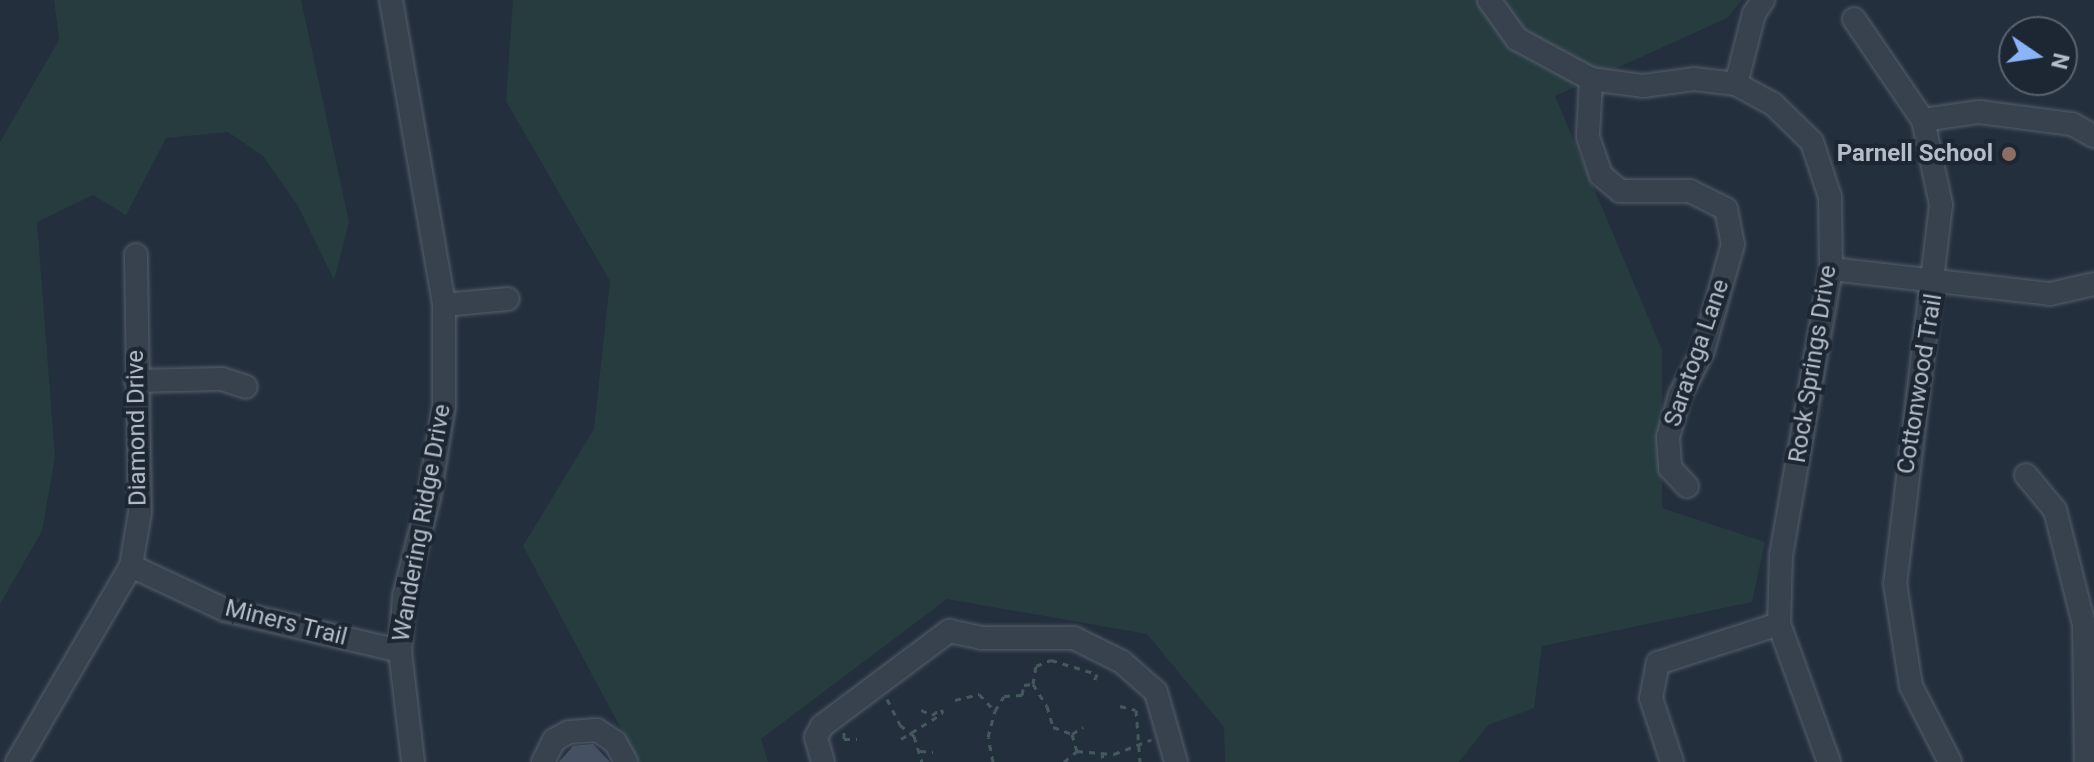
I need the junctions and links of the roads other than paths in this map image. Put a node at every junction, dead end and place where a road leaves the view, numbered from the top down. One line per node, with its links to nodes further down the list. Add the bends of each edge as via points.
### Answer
1 (391, 0): 14 (street, Wandering Ridge Drive)
2 (1489, 0): 5 (street, Rock Springs Drive, via 1517,39)
3 (1763, 0): 6 (street, via 1754,14)
4 (1854, 19): 7 (street, Cottonwood Trail)
5 (1591, 79): 6 (street, Rock Springs Drive, via 1643,86 1694,79); 18 (street, Saratoga Lane, via 1588,137 1601,175 1620,191 1690,191 1726,209 1733,244 1703,351 1680,395 1668,437 1670,468)
6 (1736, 84): 10 (street, Rock Springs Drive, via 1773,104 1812,142 1830,197)
7 (1923, 120): 8 (street, via 1979,112 2072,124); 11 (street, Cottonwood Trail, via 1941,205)
8 (2094, 136)
9 (136, 255): 15 (street, Diamond Drive)
10 (1831, 269): 11 (street); 20 (street, Rock Springs Drive, via 1781,556)
11 (1935, 281): 12 (street, via 2050,294); 31 (street, Cottonwood Trail, via 1908,447 1895,583 1911,686)
12 (2094, 284)
13 (508, 299): 14 (street)
14 (444, 305): 22 (street, Wandering Ridge Drive, via 444,406 429,498 404,596)
15 (136, 381): 16 (street, via 222,379); 19 (street, Diamond Drive, via 140,512)
16 (246, 387)
17 (2026, 475): 21 (street, via 2055,510)
18 (1687, 486)
19 (131, 566): 22 (street, Miners Trail, via 225,610); 23 (street, Diamond Drive)
20 (1779, 624): 29 (street, via 1658,663 1651,698); 30 (street, Rock Springs Drive)
21 (2089, 624): 32 (street)
22 (400, 651): 24 (street, Wandering Ridge Drive)
23 (17, 762)
24 (413, 762)
25 (543, 762): 26 (street, via 554,740 569,732 597,730 615,742)
26 (626, 762)
27 (823, 762): 28 (street, via 816,737 822,726 949,631 981,638 1074,638 1140,674 1156,692)
28 (1176, 762)
29 (1672, 762)
30 (1829, 762)
31 (1950, 762)
32 (2086, 762)

